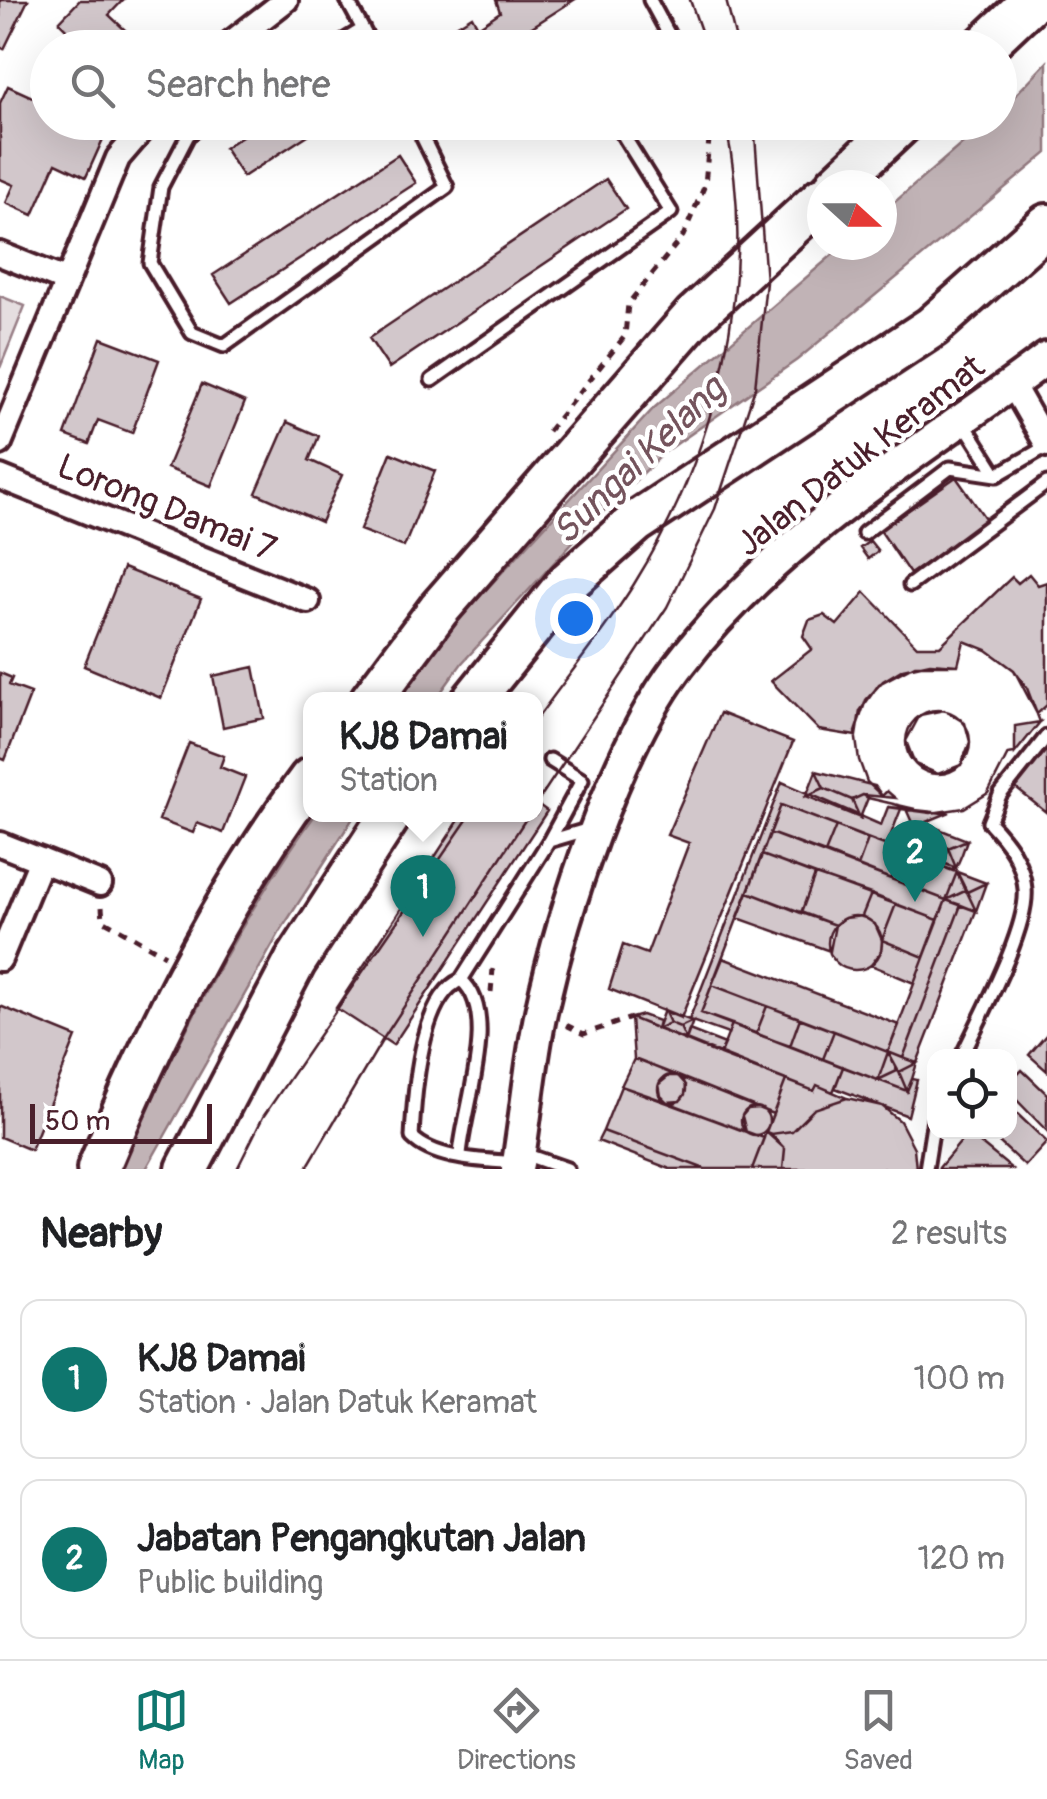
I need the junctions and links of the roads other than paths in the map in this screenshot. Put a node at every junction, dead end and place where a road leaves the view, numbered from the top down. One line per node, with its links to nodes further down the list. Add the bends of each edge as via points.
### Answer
1 (286, 0): 6 (street)
2 (347, 0): 5 (lane)
3 (650, 0): 7 (lane)
4 (1033, 0): 8 (highway)
5 (362, 29)
6 (247, 30)
7 (666, 30)
8 (1001, 30)
9 (134, 140): 18 (street, via 118,158)
10 (185, 140): 11 (lane, via 161,186 150,263 192,333 224,346 447,187)
11 (424, 140)
12 (626, 140): 20 (lane, via 671,212)
13 (884, 140): 14 (highway)
14 (852, 170)
15 (807, 212): 33 (highway, via 694,316 439,609)
16 (1047, 224): 34 (highway, via 932,327 636,522 568,582)
17 (0, 254): 18 (street)
18 (66, 280): 23 (street)
19 (1047, 358): 21 (street, Jalan Datuk Keramat)
20 (432, 380)
21 (1012, 384): 22 (street, Jalan Datuk Keramat); 24 (street)
22 (962, 419): 25 (lane); 27 (street, Jalan Datuk Keramat)
23 (0, 443)
24 (1047, 445): 25 (lane)
25 (996, 476): 29 (lane, via 950,468)
26 (0, 477): 32 (street, Lorong Damai 7)
27 (876, 481): 29 (lane); 39 (street, Jalan Datuk Keramat, via 748,589 678,667 654,703)
28 (1047, 483): 31 (lane)
29 (900, 506): 30 (lane)
30 (864, 533)
31 (910, 584)
32 (308, 601)
33 (377, 692)
34 (479, 692)
35 (1047, 736): 46 (lane, via 1000,794 988,822 1014,849 1026,890 1000,972)
36 (550, 760): 40 (lane, via 582,780)
37 (303, 789): 50 (highway, via 197,962)
38 (386, 822): 51 (highway, via 295,962)
39 (600, 826): 40 (lane); 49 (street, Jalan Datuk Keramat, via 540,1012)
40 (549, 841): 45 (lane)
41 (0, 844): 42 (street)
42 (40, 860): 43 (street); 44 (street)
43 (100, 884)
44 (0, 959)
45 (461, 980): 48 (lane, via 476,998 479,1041); 48 (lane, via 432,1012 412,1137 428,1149)
46 (965, 1049)
47 (931, 1139): 53 (lane)
48 (460, 1155): 49 (lane)
49 (518, 1161): 52 (lane)
50 (98, 1169)
51 (187, 1169)
52 (567, 1169)
53 (926, 1169)

